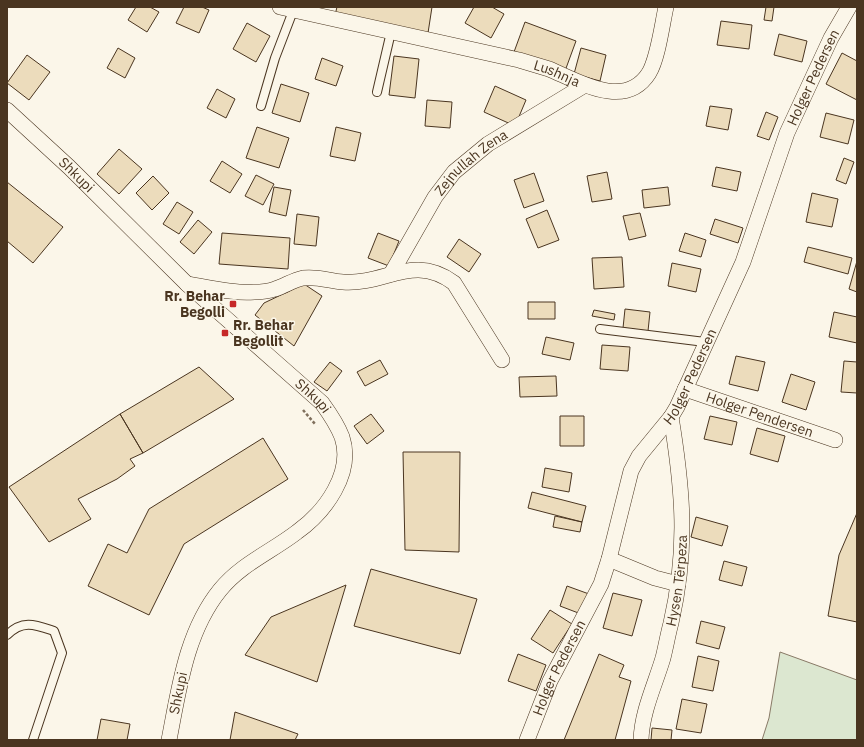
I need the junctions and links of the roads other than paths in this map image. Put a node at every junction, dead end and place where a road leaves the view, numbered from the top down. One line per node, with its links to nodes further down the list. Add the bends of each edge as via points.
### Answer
1 (666, 7): 5 (street, Lushnja, via 653,63 643,80 633,87 612,93)
2 (849, 7): 12 (street, Holger Pedersen, via 831,38 787,133 743,262)
3 (287, 9): 4 (street, Lushnja); 7 (lane, Lushnja)
4 (391, 32): 5 (street, Lushnja, via 519,60); 6 (lane)
5 (585, 85): 9 (street, Zejnullah Zena, via 488,144 454,172 435,197)
6 (377, 92)
7 (261, 106)
8 (7, 110): 10 (street, Shkupi, via 69,167)
9 (391, 274): 10 (street, via 342,282 318,277 302,278 274,290 252,292); 13 (street, via 412,269 428,270 442,274 454,283)
10 (187, 284): 21 (street, Shkupi, via 322,403 335,420 342,438 344,457 341,476 331,497 316,516 297,532 238,570 208,606 185,660)
11 (600, 329): 12 (lane)
12 (705, 342): 14 (street, Holger Pedersen)
13 (502, 360)
14 (685, 389): 15 (street, Holger Pedersen); 16 (street, Holger Pendersen)
15 (671, 417): 17 (street, Holger Pedersen, via 639,456 631,471); 18 (street, Hysen Tërpeza, via 683,505)
16 (835, 440)
17 (609, 559): 18 (street, via 655,578); 22 (street, Holger Pedersen, via 588,610 550,681)
18 (678, 584): 23 (street, Hysen Tërpeza, via 663,658 644,713)
19 (7, 635): 20 (lane, via 12,630 32,623 54,631 62,653)
20 (33, 740)
21 (169, 740)
22 (527, 740)
23 (641, 740)

